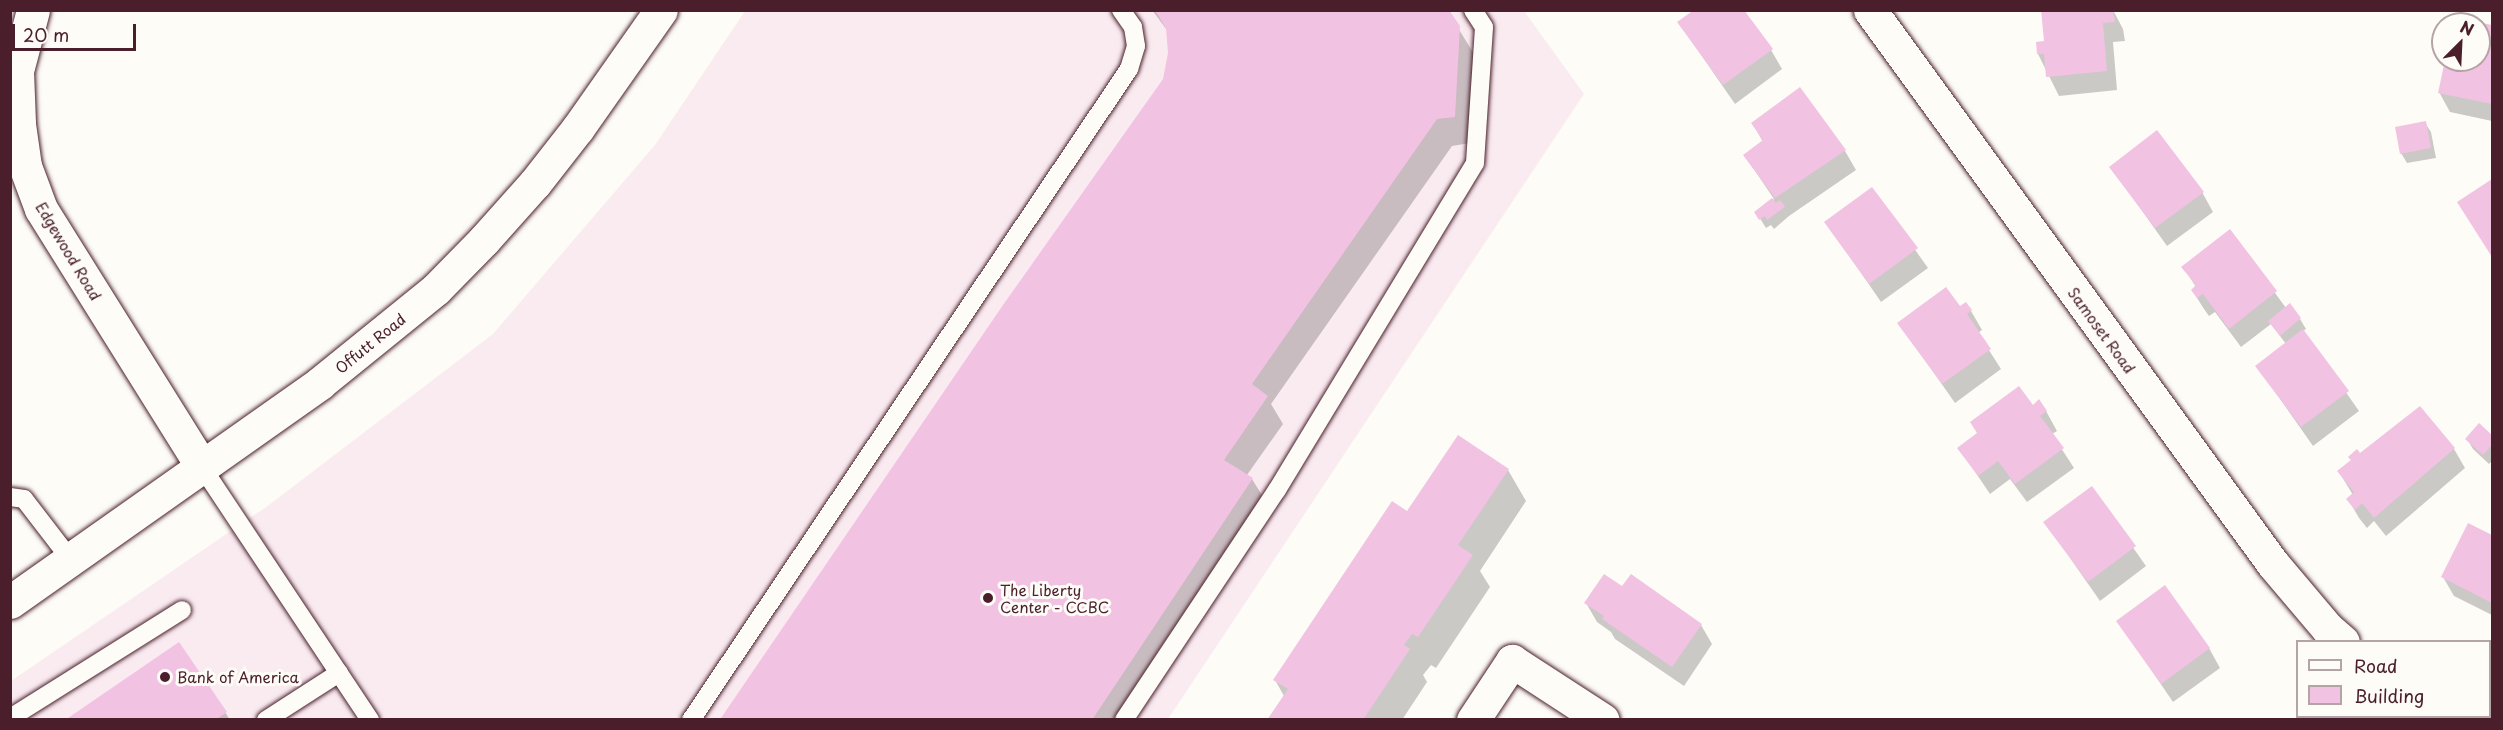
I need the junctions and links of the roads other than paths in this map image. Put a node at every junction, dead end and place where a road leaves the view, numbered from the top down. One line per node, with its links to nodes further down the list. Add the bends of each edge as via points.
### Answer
1 (33, 10): 6 (street, Edgewood Road, via 18,81 25,166 41,209)
2 (661, 10): 6 (street, Offutt Road, via 578,128 484,240 436,289 382,335)
3 (1121, 10): 16 (lane, via 1132,27 1136,46 1130,69)
4 (1473, 10): 17 (lane, via 1484,27 1475,163 1277,490)
5 (1872, 12): 11 (street, Samoset Road, via 2273,564)
6 (202, 467): 8 (street, Offutt Road); 12 (lane)
7 (10, 497): 8 (lane, via 24,499)
8 (71, 560): 9 (street, Offutt Road)
9 (10, 602)
10 (182, 610): 13 (lane)
11 (2341, 640)
12 (339, 673): 14 (lane); 15 (lane)
13 (10, 718)
14 (266, 720)
15 (370, 720)
16 (691, 720)
17 (1124, 720)
18 (1473, 720): 19 (street, via 1512,661)
19 (1603, 720)

